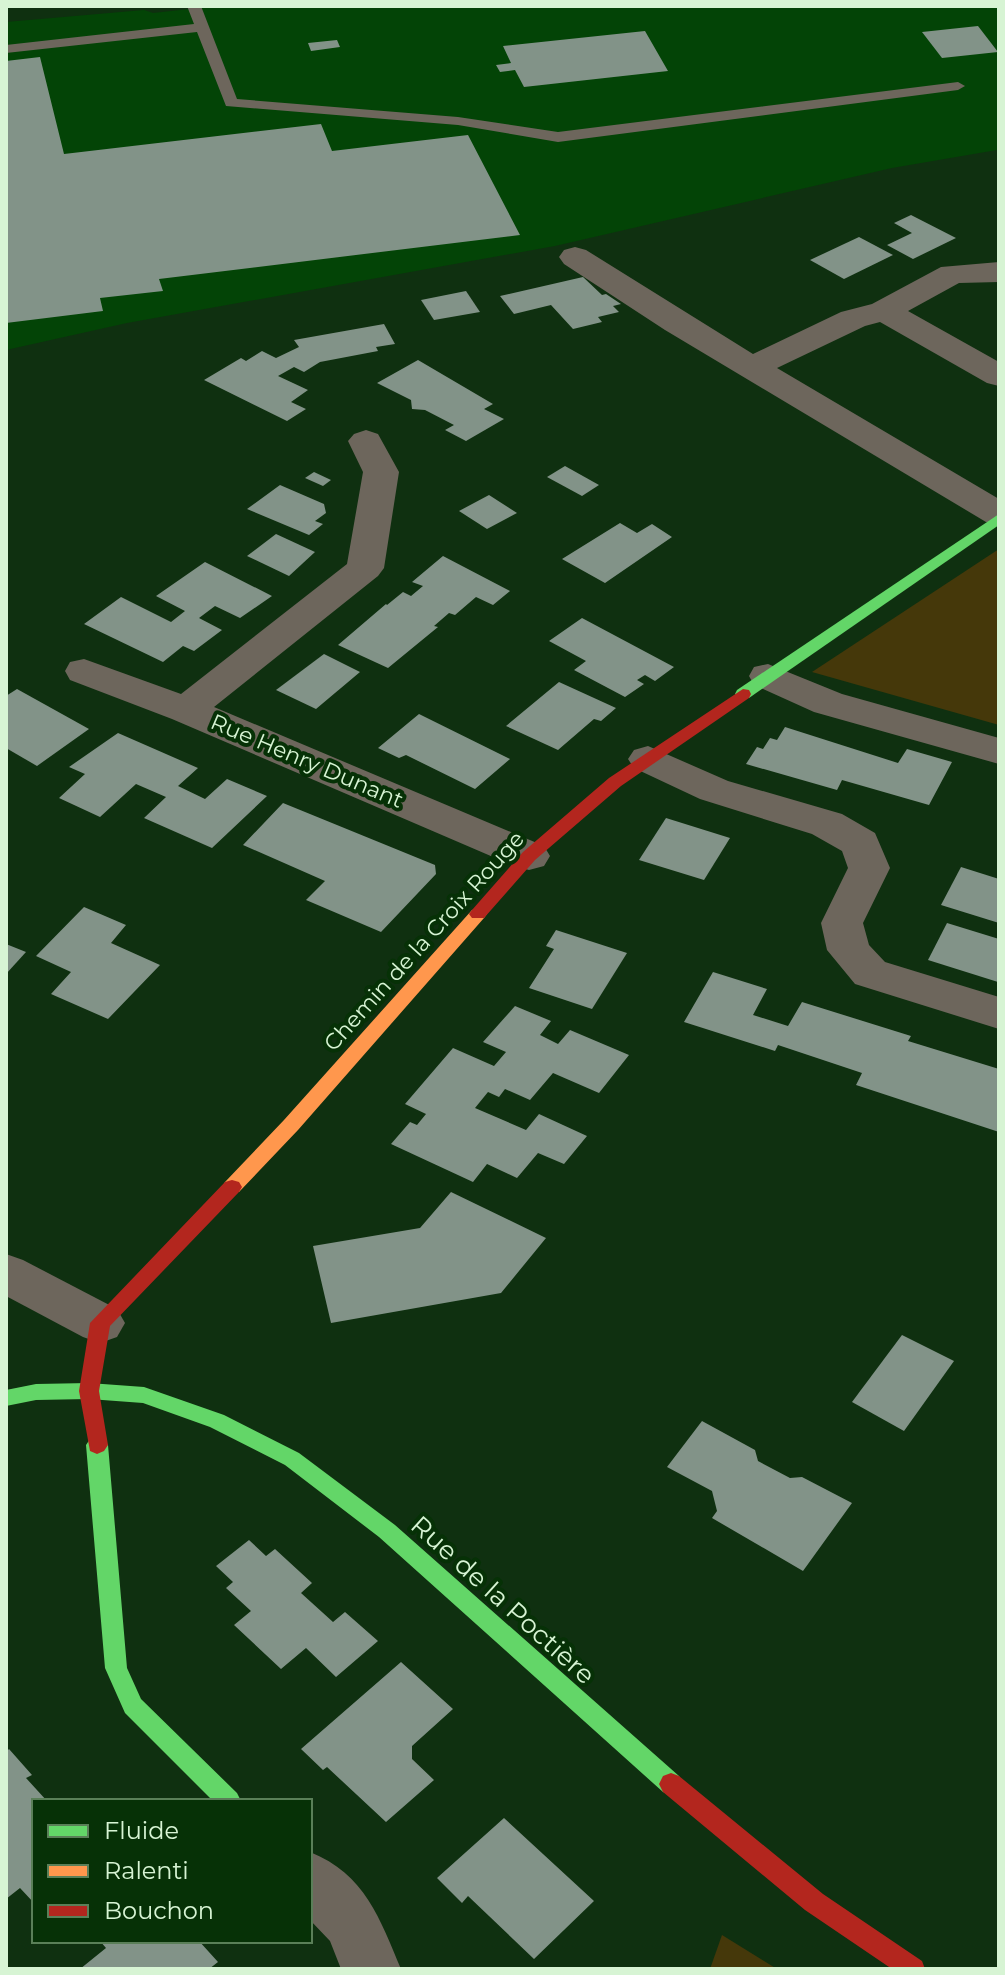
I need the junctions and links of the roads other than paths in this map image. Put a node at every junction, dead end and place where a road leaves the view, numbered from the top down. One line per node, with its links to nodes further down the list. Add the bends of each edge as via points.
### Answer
1 (194, 6): 2 (lane)
2 (203, 27): 3 (lane); 4 (lane, via 231,103 458,121 558,137)
3 (6, 49)
4 (958, 86)
5 (575, 257): 8 (street)
6 (999, 272): 7 (street, via 952,274)
7 (884, 311): 8 (street, via 853,319); 9 (street)
8 (753, 367): 11 (street)
9 (999, 376)
10 (366, 441): 14 (street, via 381,472 365,568)
11 (999, 516): 13 (street, Chemin de la Croix Rouge)
12 (84, 671): 14 (street, Rue Henry Dunant)
13 (768, 676): 15 (street, via 828,703); 16 (street, Chemin de la Croix Rouge)
14 (186, 710): 17 (street, Rue Henry Dunant)
15 (999, 751)
16 (648, 759): 17 (street, Chemin de la Croix Rouge); 18 (street, via 714,790 827,824 860,843 869,868 842,923 849,950 870,973)
17 (529, 856): 20 (street, Chemin de la Croix Rouge, via 291,1125)
18 (999, 1013)
19 (6, 1273): 20 (street)
20 (100, 1323): 21 (street)
21 (89, 1391): 22 (street, Rue de la Poctière); 23 (street, via 116,1668 133,1706); 26 (street, Rue de la Poctière, via 144,1395 217,1421 292,1459 387,1531 707,1816 814,1902)
22 (6, 1398)
23 (227, 1799)
24 (312, 1882): 25 (street, via 352,1922)
25 (371, 1969)
26 (913, 1969)

